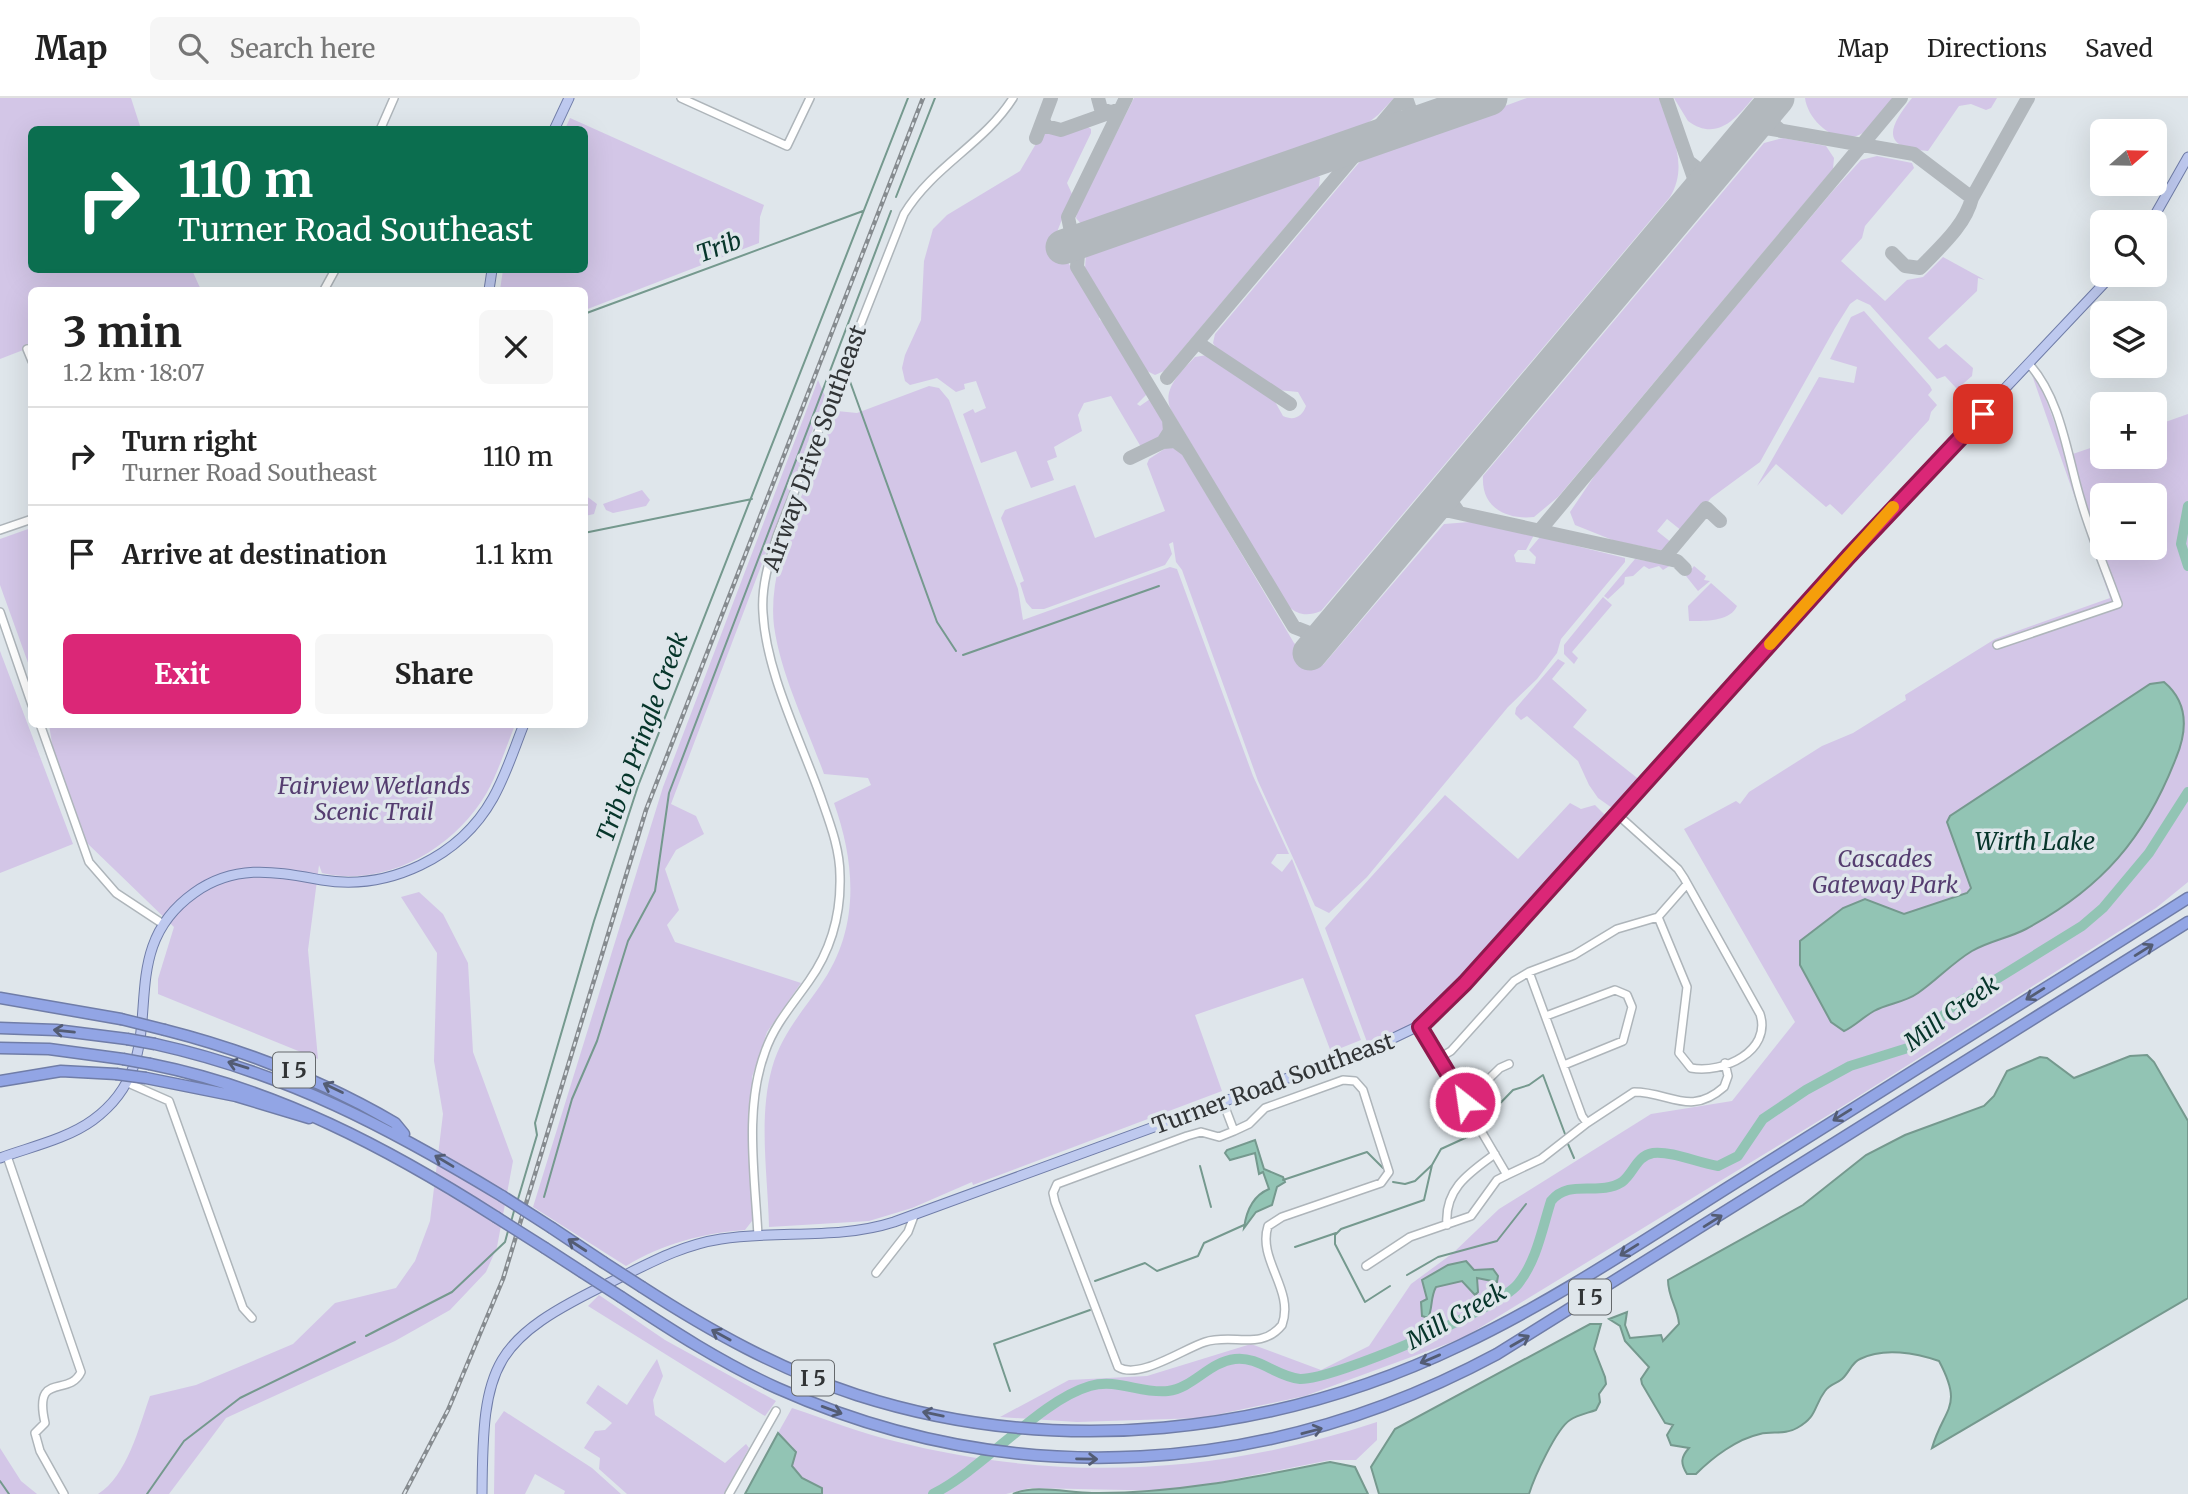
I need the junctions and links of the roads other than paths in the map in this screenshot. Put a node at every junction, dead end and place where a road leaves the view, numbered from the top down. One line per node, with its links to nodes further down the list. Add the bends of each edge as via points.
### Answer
1 (394, 98): 6 (street)
2 (569, 98): 7 (main road)
3 (681, 98): 4 (street, via 787,146)
4 (810, 98)
5 (1013, 98): 50 (street, Airway Drive Southeast, via 990,127 929,179 904,214 766,572 763,613 768,647 831,827 840,886 829,945 776,1026 758,1077 754,1112)
6 (382, 126)
7 (556, 126)
8 (2188, 157): 9 (main road)
9 (2158, 210)
10 (2101, 287): 11 (main road, Turner Road Southeast)
11 (2030, 365): 15 (street, via 2046,387 2072,457 2081,503 2118,604); 19 (main road, Turner Road Southeast, via 1927,471)
12 (28, 520): 13 (street)
13 (0, 530)
14 (0, 612): 16 (street)
15 (1997, 645)
16 (28, 693)
17 (41, 728): 25 (street, via 89,862 116,893)
18 (522, 728): 25 (main road, via 487,808 457,842 433,859 403,873 364,881 334,882 271,871 229,875 189,897)
19 (1618, 815): 20 (street, via 1671,862); 30 (main road, Turner Road Southeast)
20 (1687, 884): 23 (street); 34 (street, via 1763,1022 1756,1046)
21 (2188, 890): 24 (highway, I 5)
22 (2188, 898): 24 (highway, I 5)
23 (1658, 917): 27 (street, via 1617,929 1574,955); 34 (street, via 1687,987 1678,1046 1681,1059 1699,1069)
24 (2148, 923): 44 (highway, I 5, one-way to 44, bridge, via 1591,1273 1461,1345 1376,1381 1263,1413 1158,1429 1049,1430 1001,1425 930,1414 836,1387 733,1341)
25 (163, 924): 38 (main road, via 144,972 143,1035)
26 (2188, 924): 41 (highway, I 5, one-way to 26, bridge, via 414,1167 708,1352 777,1388 866,1422 1018,1454 1127,1459 1208,1452 1331,1426 1420,1393 1531,1335)
27 (1530, 972): 29 (street); 33 (street, via 1514,981 1451,1051)
28 (0, 998): 44 (highway, I 5, one-way to 28, bridge, via 395,1123 302,1073 241,1051 121,1019)
29 (1546, 1016): 36 (street); 36 (street, via 1615,990 1631,1001 1623,1041)
30 (1420, 1027): 33 (street); 39 (main road, Turner Road Southeast)
31 (0, 1028): 44 (highway, I 5, one-way to 31, bridge, via 264,1073 127,1039)
32 (0, 1048): 41 (highway, I 5, bridge, via 49,1049 150,1064 240,1086)
33 (1439, 1058): 40 (street)
34 (1725, 1063): 42 (street, via 1727,1081 1711,1096 1679,1102 1634,1092)
35 (1509, 1064): 40 (street)
36 (1564, 1065): 42 (street)
37 (0, 1081): 41 (highway, bridge, via 61,1071 116,1074 193,1085)
38 (128, 1083): 46 (main road, via 109,1106 78,1129); 53 (street, via 169,1101 243,1308)
39 (1223, 1102): 43 (street); 48 (main road, Turner Road Southeast)
40 (1465, 1102): 45 (street)
41 (322, 1120)
42 (1587, 1123): 47 (street, via 1541,1159)
43 (1234, 1132): 43 (street, via 1249,1125 1265,1108 1343,1080 1355,1081 1363,1090 1389,1172 1381,1183 1268,1226 1267,1246 1286,1305 1282,1325 1273,1334 1255,1341 1216,1339 1141,1369 1122,1369 1080,1273 1055,1202 1055,1188 1063,1180 1186,1136 1200,1132 1219,1137)
44 (408, 1139)
45 (1495, 1154): 47 (street); 49 (street, via 1452,1192)
46 (3, 1157): 55 (street, via 81,1372 78,1378 45,1392 41,1399 45,1423 35,1433)
47 (1507, 1175): 49 (street, via 1497,1180 1471,1216)
48 (914, 1216): 50 (main road, Turner Road Southeast, via 861,1231); 52 (street, via 908,1232)
49 (1447, 1225): 51 (street, via 1410,1237)
50 (758, 1236): 56 (main road, Turner Road Southeast, via 707,1241 668,1254 562,1306 530,1327 505,1355 489,1388 483,1420)
51 (1366, 1266)
52 (876, 1273)
53 (252, 1318)
54 (776, 1411): 57 (street)
55 (64, 1494)
56 (482, 1494)
57 (729, 1494)

